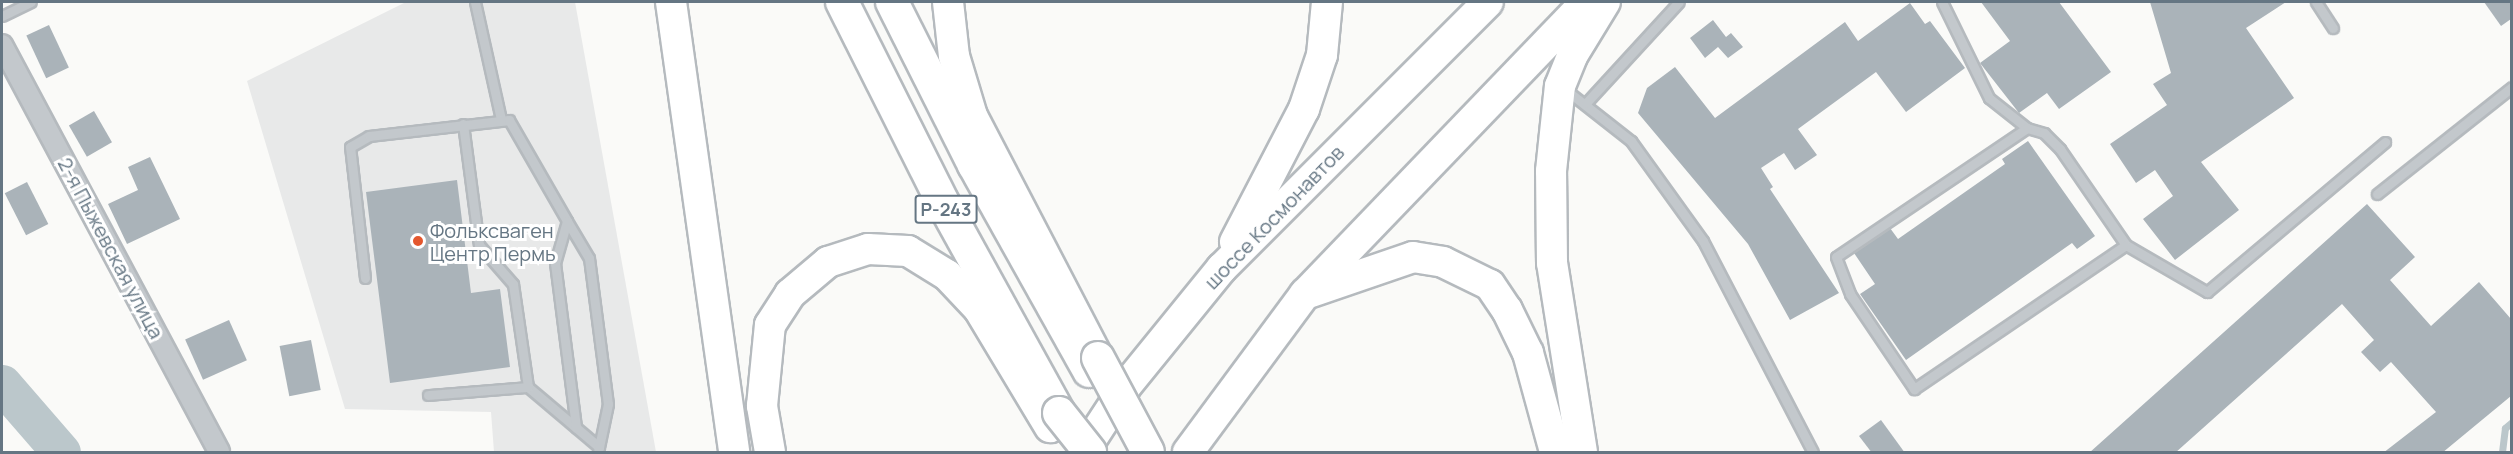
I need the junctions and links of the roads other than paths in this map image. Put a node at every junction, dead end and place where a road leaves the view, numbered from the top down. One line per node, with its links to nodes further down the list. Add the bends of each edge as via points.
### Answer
1 (32, 2): 14 (lane)
2 (475, 2): 20 (lane)
3 (671, 2): 37 (main road)
4 (842, 2): 33 (highway, Р-243)
5 (892, 2): 30 (highway, Р-243, via 974,165)
6 (948, 2): 30 (main road, via 954,56 972,116)
7 (1327, 2): 27 (main road, via 1322,55 1304,109)
8 (1488, 2): 27 (main road, шоссе Космонавтов)
9 (1586, 2): 29 (main road)
10 (1605, 2): 17 (main road, via 1572,56)
11 (1679, 2): 19 (lane)
12 (1942, 2): 22 (lane, via 1989,98)
13 (2316, 2): 15 (lane)
14 (2, 16)
15 (2333, 28)
16 (2, 45): 36 (street, 2-я Пыжевская улица)
17 (1560, 86): 19 (lane); 45 (main road, via 1551,171 1552,263)
18 (2511, 87): 24 (lane)
19 (1586, 103): 46 (lane, via 1631,141 1703,241)
20 (501, 119): 21 (lane); 25 (lane, via 515,124)
21 (463, 124): 28 (lane, via 369,136 350,147); 31 (lane, via 479,245 513,284)
22 (2027, 128): 26 (lane, via 2044,133 2060,149); 26 (lane, via 1836,257 1850,294 1914,389)
23 (2385, 142): 26 (lane, via 2206,292)
24 (2377, 194)
25 (567, 221): 34 (lane, via 555,263); 35 (lane, via 590,258 608,404)
26 (2126, 245)
27 (1222, 268): 40 (main road, шоссе Космонавтов, via 1126,386)
28 (365, 278)
29 (1305, 294): 43 (main road); 44 (main road, via 1413,257 1443,261 1490,285 1528,353)
30 (1094, 364): 42 (highway, bridge)
31 (528, 387): 32 (lane); 34 (lane)
32 (428, 395)
33 (1054, 420): 38 (main road, via 979,309 947,276 908,251 868,249 828,262 790,294 770,325 762,406); 39 (highway); 41 (highway, Р-243, bridge)
34 (576, 428): 35 (lane)
35 (599, 450)
36 (219, 453)
37 (734, 453)
38 (770, 453)
39 (1076, 453)
40 (1083, 453)
41 (1090, 453)
42 (1146, 453)
43 (1188, 453)
44 (1555, 453)
45 (1582, 453)
46 (1813, 453)

